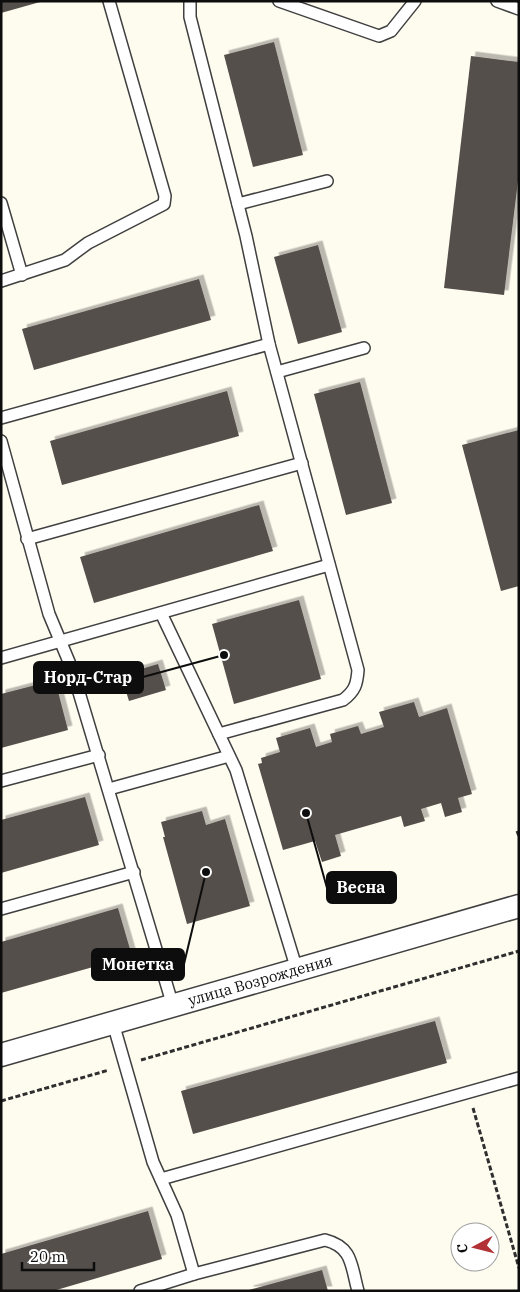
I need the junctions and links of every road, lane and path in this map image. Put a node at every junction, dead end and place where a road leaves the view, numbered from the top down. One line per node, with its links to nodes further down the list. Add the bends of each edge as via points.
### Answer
1 (109, 1): 10 (lane, via 165,196 164,204 88,243 66,260)
2 (190, 1): 9 (lane, via 190,17)
3 (279, 1): 4 (lane, via 379,36 391,31)
4 (415, 1)
5 (497, 1): 6 (lane)
6 (519, 9)
7 (327, 181): 9 (lane)
8 (1, 203): 10 (lane)
9 (238, 204): 12 (lane)
10 (22, 274): 11 (lane)
11 (1, 281)
12 (269, 344): 14 (lane); 15 (lane)
13 (364, 348): 14 (lane)
14 (277, 372): 17 (lane)
15 (1, 418)
16 (1, 442): 18 (lane)
17 (302, 462): 18 (lane); 19 (lane)
18 (27, 539): 21 (lane, via 49,614)
19 (329, 565): 20 (lane); 23 (lane, via 358,670 352,694 344,700)
20 (161, 613): 21 (lane); 23 (lane)
21 (61, 641): 22 (lane); 24 (lane)
22 (1, 658)
23 (219, 734): 25 (lane)
24 (99, 755): 26 (lane); 27 (lane)
25 (229, 756): 27 (lane); 34 (lane)
26 (1, 781)
27 (109, 789): 30 (lane)
28 (517, 831): 29 (path)
29 (519, 836)
30 (134, 872): 32 (lane); 35 (lane)
31 (519, 906): 34 (street, улица Возрождения)
32 (1, 909)
33 (519, 951): 38 (path)
34 (297, 970): 35 (street, улица Возрождения)
35 (173, 1006): 36 (street, улица Возрождения)
36 (114, 1023): 37 (street, улица Возрождения); 38 (lane)
37 (1, 1055)
38 (126, 1065): 41 (path); 42 (lane, via 153,1162)
39 (519, 1078): 40 (lane)
40 (468, 1092): 42 (lane); 43 (path)
41 (1, 1101)
42 (161, 1179): 44 (lane, via 177,1215)
43 (519, 1268)
44 (194, 1274): 45 (lane); 46 (lane, via 325,1240 337,1243 347,1251)
45 (140, 1291)
46 (358, 1291)

